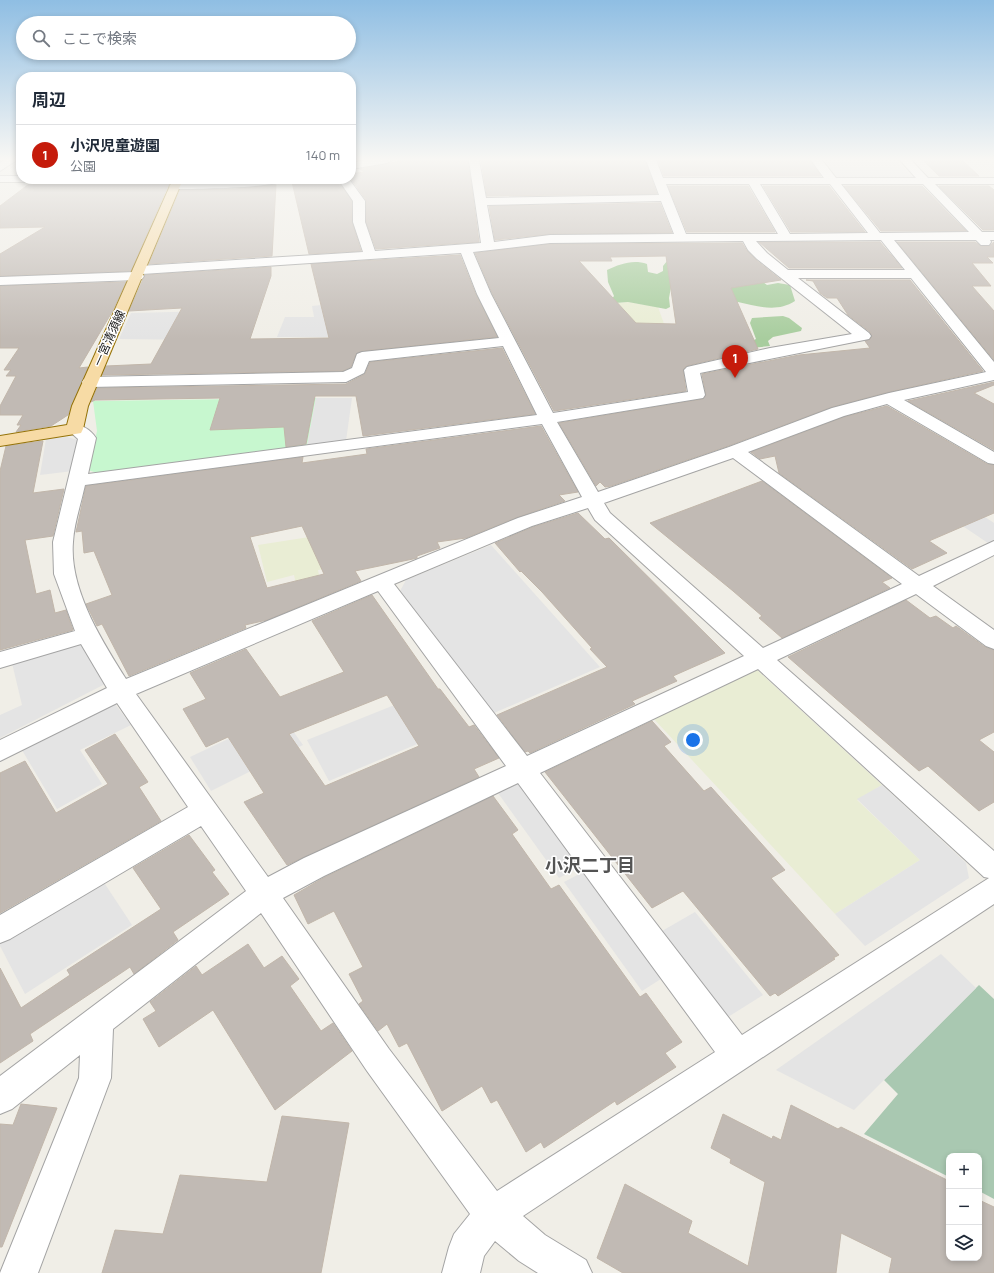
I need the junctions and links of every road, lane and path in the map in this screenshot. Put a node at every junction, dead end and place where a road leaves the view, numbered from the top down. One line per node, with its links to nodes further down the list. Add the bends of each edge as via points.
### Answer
1 (161, 219): 18 (main road, 一宮清須線)
2 (359, 219): 17 (street)
3 (484, 219): 14 (street)
4 (674, 219): 12 (street)
5 (776, 219): 10 (street)
6 (866, 219): 11 (street)
7 (964, 219): 8 (street)
8 (980, 236): 9 (street); 11 (street); 16 (street)
9 (994, 236)
10 (786, 237): 11 (street); 13 (street)
11 (881, 237): 20 (street)
12 (681, 238): 13 (street); 14 (street, via 550,239)
13 (748, 238): 19 (street, via 752,247)
14 (488, 246): 15 (street)
15 (466, 249): 17 (street); 22 (street, via 484,294)
16 (994, 251)
17 (370, 255): 18 (street)
18 (139, 272): 21 (street); 25 (main road, 一宮清須線)
19 (786, 274): 20 (street); 27 (street, via 864,336 692,370 697,395)
20 (914, 274): 23 (street)
21 (0, 281)
22 (508, 341): 25 (street, via 362,357 359,370 346,377); 27 (street)
23 (994, 372)
24 (994, 375): 26 (street)
25 (90, 382): 28 (main road, 一宮清須線, via 80,406)
26 (889, 398): 30 (street, via 838,412); 31 (street)
27 (548, 420): 32 (street); 33 (street)
28 (75, 429): 29 (main road); 32 (street, via 87,438)
29 (0, 441)
30 (735, 451): 33 (street); 36 (street)
31 (994, 459)
32 (76, 481): 37 (street, via 63,542 64,574)
33 (593, 500): 35 (street, via 525,522); 39 (street, via 602,516)
34 (994, 547): 36 (street)
35 (382, 582): 41 (street); 43 (street)
36 (918, 585): 38 (street); 39 (street)
37 (87, 634): 40 (street); 41 (street)
38 (994, 641)
39 (760, 658): 43 (street); 45 (street)
40 (0, 660)
41 (121, 691): 42 (street); 44 (street)
42 (0, 751)
43 (523, 770): 47 (street, via 314,867); 50 (street)
44 (205, 810): 47 (street); 48 (street)
45 (994, 868)
46 (994, 889): 50 (street)
47 (264, 894): 49 (street); 52 (street, via 378,1060)
48 (0, 930)
49 (98, 1022): 51 (street); 53 (street, via 95,1078)
50 (738, 1056): 52 (street)
51 (0, 1097)
52 (493, 1215): 54 (street, via 467,1247); 55 (street, via 532,1248)
53 (19, 1273)
54 (461, 1273)
55 (573, 1273)

